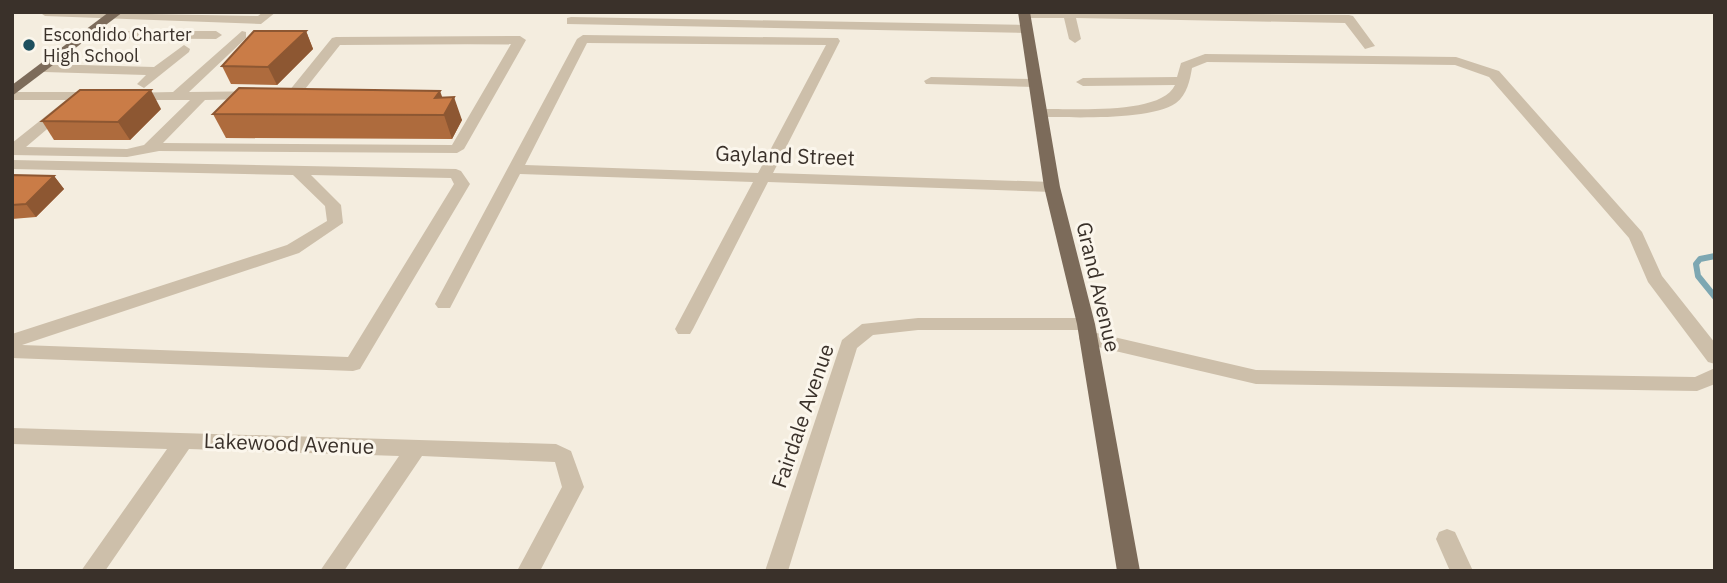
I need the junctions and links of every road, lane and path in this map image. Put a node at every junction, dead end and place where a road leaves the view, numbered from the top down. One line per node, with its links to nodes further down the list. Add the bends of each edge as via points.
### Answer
1 (46, 12): 5 (street)
2 (270, 12): 6 (street, via 261,20)
3 (886, 12): 10 (street)
4 (1069, 14): 8 (street); 14 (street); 15 (street, via 1349,19)
5 (113, 15): 6 (street); 11 (main road)
6 (159, 15)
7 (704, 18): 9 (street); 10 (street)
8 (1025, 18): 10 (street); 22 (main road, Grand Avenue)
9 (571, 22)
10 (885, 27)
11 (87, 35): 12 (street); 17 (main road)
12 (216, 35)
13 (242, 35): 26 (street)
14 (1074, 39)
15 (1369, 46)
16 (184, 49): 18 (street)
17 (44, 68): 18 (street); 24 (main road)
18 (157, 71): 23 (street)
19 (931, 81): 22 (street)
20 (1182, 81): 21 (street); 28 (street, via 1170,101 1138,110); 41 (street, via 1186,66 1205,58 1456,61 1494,74 1636,236 1654,278)
21 (1083, 82)
22 (1034, 83): 28 (main road, Grand Avenue)
23 (144, 84)
24 (12, 94): 30 (street, via 86,96)
25 (120, 96): 26 (street)
26 (176, 96): 27 (street)
27 (201, 96): 29 (street); 29 (street, via 293,95 336,41 520,40 457,149)
28 (1040, 113): 35 (main road, Grand Avenue)
29 (149, 149): 30 (street, via 127,153)
30 (13, 151)
31 (12, 164): 33 (street)
32 (516, 169): 34 (street, Gayland Street); 34 (street, via 583,39 834,41); 36 (street)
33 (298, 171): 39 (street, via 333,205 335,223 293,249); 40 (street, via 456,174 462,184 353,364)
34 (764, 177): 35 (street, Gayland Street); 37 (street)
35 (1052, 187): 38 (main road, Grand Avenue)
36 (444, 303)
37 (684, 329)
38 (1087, 331): 42 (street, Fairdale Avenue, via 1256,377 1697,384); 50 (street, Fairdale Avenue, via 918,324 868,329 849,345); 51 (main road, Grand Avenue)
39 (12, 341)
40 (12, 351)
41 (1715, 357)
42 (1715, 375)
43 (12, 436): 44 (street, Lakewood Avenue)
44 (184, 441): 45 (street, Lakewood Avenue); 47 (street)
45 (416, 448): 48 (street); 49 (street, Lakewood Avenue, via 556,452 564,457 573,486)
46 (1447, 539): 52 (street)
47 (92, 571)
48 (331, 571)
49 (528, 571)
50 (776, 571)
51 (1129, 571)
52 (1462, 571)

